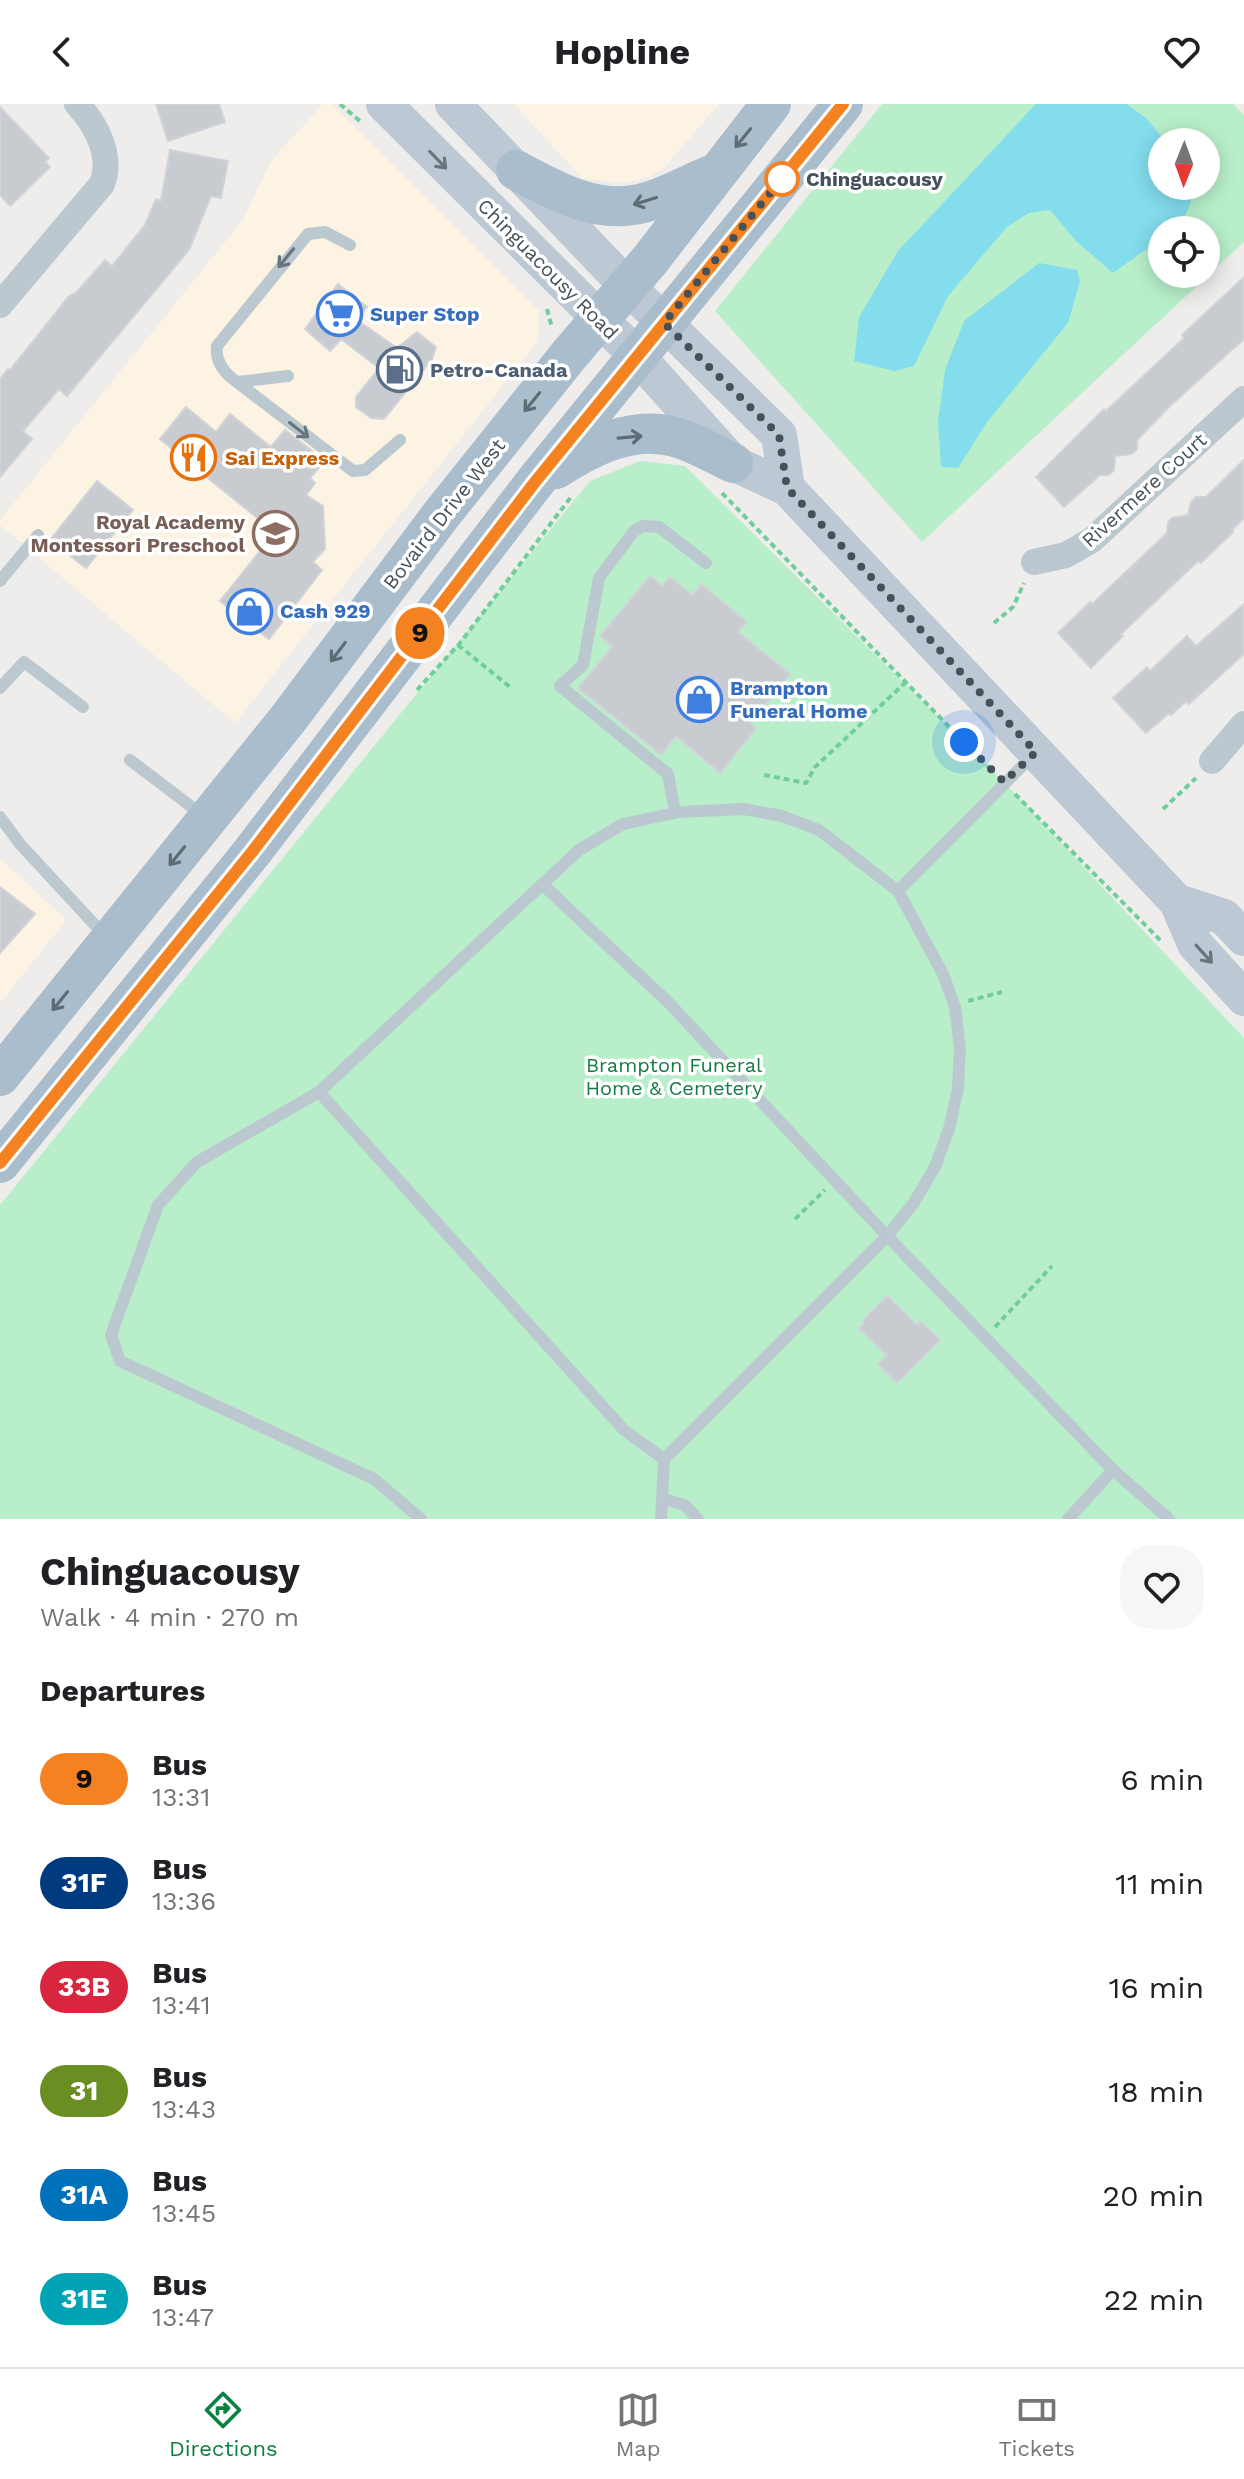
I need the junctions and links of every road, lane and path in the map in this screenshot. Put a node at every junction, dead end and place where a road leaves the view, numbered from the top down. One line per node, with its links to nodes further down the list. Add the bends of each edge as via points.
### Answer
1 (77, 104): 10 (street, via 98,133 106,162 102,184)
2 (384, 104): 11 (main road, Chinguacousy Road, one-way to 11)
3 (453, 104): 6 (main road)
4 (771, 104): 7 (main road, Bovaird Drive West, one-way to 7)
5 (843, 104): 12 (main road)
6 (516, 170): 7 (main road, one-way to 6, via 633,205 611,205 567,197); 9 (main road)
7 (717, 172): 9 (main road, Bovaird Drive West)
8 (350, 245): 15 (lane, one-way to 15, via 325,232 308,234 300,242 217,346 226,375)
9 (627, 286): 11 (main road, Bovaird Drive West); 12 (main road)
10 (0, 305)
11 (599, 320): 13 (main road, Chinguacousy Road); 40 (main road, Bovaird Drive West, one-way to 40)
12 (664, 323): 13 (main road); 20 (main road, via 779,435)
13 (637, 356): 18 (main road, Chinguacousy Road); 19 (main road)
14 (288, 376): 15 (lane)
15 (237, 382): 17 (lane, one-way to 17, via 353,471 365,470)
16 (1244, 399): 22 (street, Rivermere Court, via 1092,540 1066,555)
17 (400, 440)
18 (725, 476): 19 (main road, one-way to 18, via 614,438 652,435 674,436); 20 (main road, Chinguacousy Road); 27 (path)
19 (535, 482): 41 (main road)
20 (787, 488): 32 (main road, Chinguacousy Road)
21 (38, 535): 24 (lane)
22 (1034, 562): 25 (path, via 1013,607)
23 (706, 563): 38 (lane, via 659,527 638,528 601,574 587,653 579,670 560,686 668,774)
24 (0, 581)
25 (994, 623)
26 (458, 645): 28 (path)
27 (906, 682): 35 (path, via 815,767 806,783); 36 (path)
28 (510, 687)
29 (0, 688): 30 (lane, via 24,662)
30 (83, 707)
31 (1244, 724): 34 (street)
32 (1036, 752): 36 (lane); 44 (main road, Chinguacousy Road)
33 (130, 760): 40 (lane)
34 (1212, 761): 37 (path)
35 (764, 775)
36 (1004, 782): 43 (lane); 47 (path)
37 (1163, 809)
38 (675, 812): 42 (lane, via 623,824 579,850); 43 (lane, via 744,809 782,816 819,830)
39 (0, 817): 46 (lane)
40 (207, 819): 41 (main road); 46 (main road, Bovaird Drive West, one-way to 46)
41 (252, 852): 53 (main road)
42 (542, 884): 52 (lane); 54 (lane, via 668,1002)
43 (898, 891): 50 (lane)
44 (1177, 902): 45 (main road, Chinguacousy Road, via 1224,917); 49 (main road, Chinguacousy Road, one-way to 49, via 1195,944)
45 (1244, 938)
46 (109, 941): 51 (main road, Bovaird Drive West, one-way to 51)
47 (1167, 948)
48 (1002, 992): 50 (path)
49 (1244, 998)
50 (954, 1005): 56 (lane, via 960,1048 949,1129 935,1167)
51 (0, 1076)
52 (319, 1092): 59 (lane, via 624,1430); 62 (lane, via 197,1162 158,1205 111,1335 120,1361 374,1479)
53 (0, 1163)
54 (835, 1180): 55 (path); 56 (lane)
55 (795, 1219)
56 (887, 1236): 58 (lane); 59 (lane)
57 (1052, 1266): 58 (path)
58 (985, 1337): 60 (lane)
59 (664, 1459): 61 (lane)
60 (1113, 1470): 65 (lane); 66 (lane)
61 (663, 1499): 63 (lane); 64 (lane, via 685,1505)
62 (421, 1519)
63 (661, 1519)
64 (698, 1519)
65 (1068, 1519)
66 (1169, 1519)

